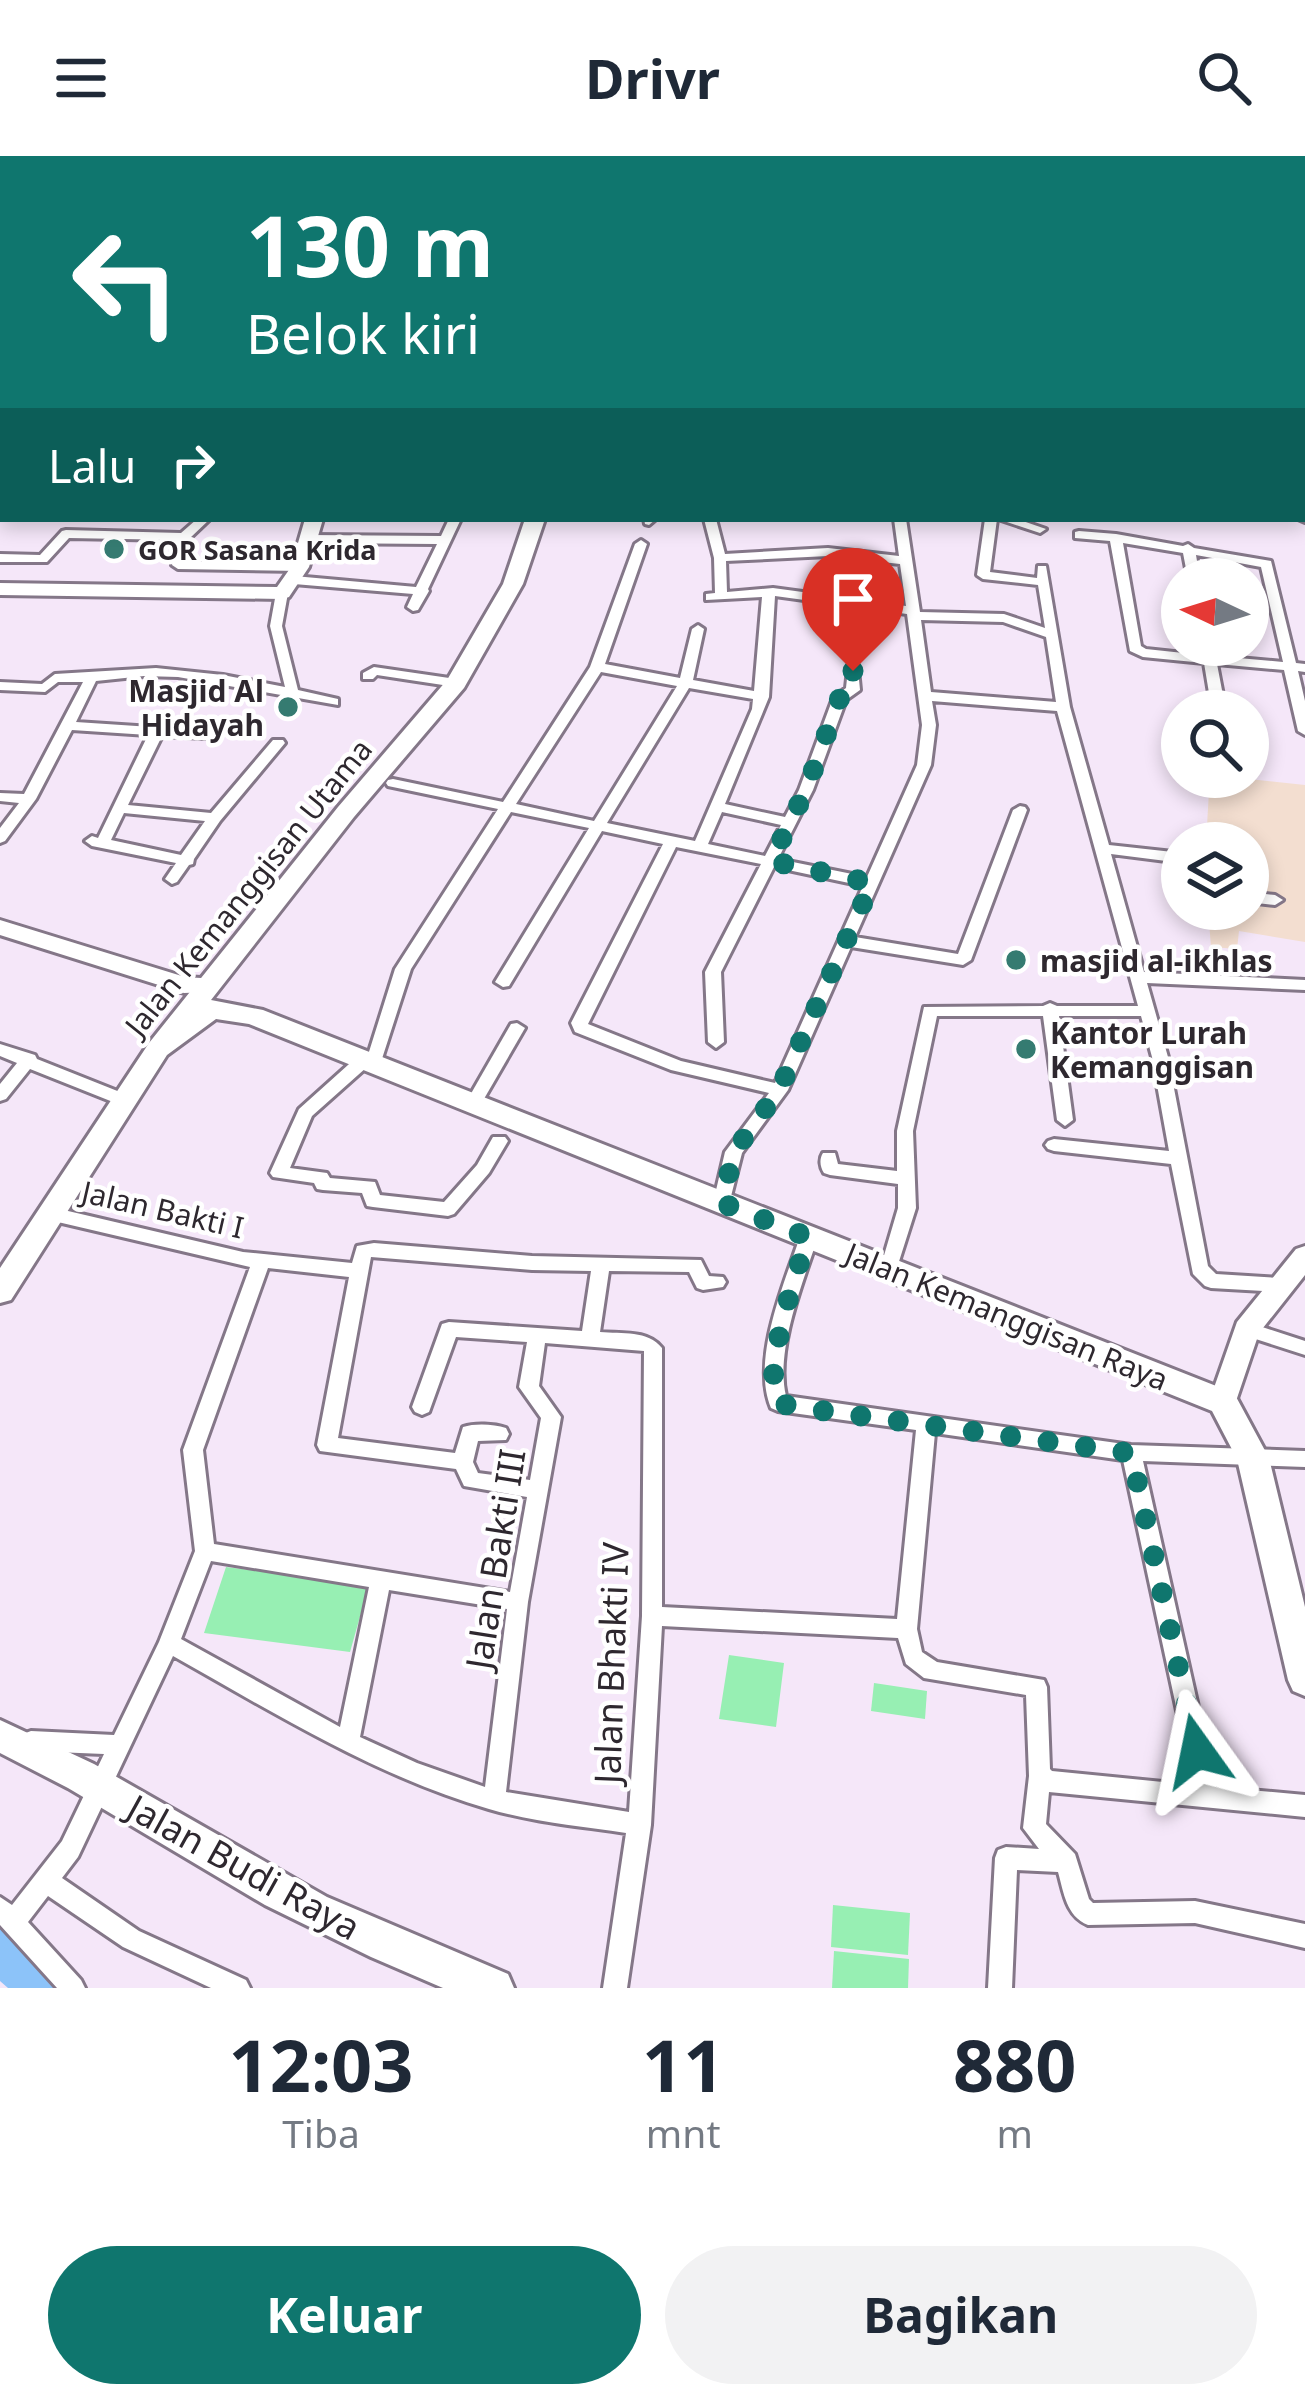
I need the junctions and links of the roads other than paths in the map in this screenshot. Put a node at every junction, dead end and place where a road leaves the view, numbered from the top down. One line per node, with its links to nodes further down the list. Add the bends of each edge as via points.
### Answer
1 (201, 522): 14 (street)
2 (454, 522): 16 (street)
3 (534, 522): 40 (main road, Jalan Kemanggisan Utama, via 513,584)
4 (547, 522): 52 (main road, Jalan Kemanggisan Utama, via 514,614)
5 (711, 522): 20 (street)
6 (900, 522): 23 (street)
7 (991, 522): 31 (street, via 983,575 1041,576)
8 (1015, 522): 12 (street)
9 (90, 526): 10 (street); 19 (street, via 60,536 43,559)
10 (165, 526): 14 (street)
11 (311, 529): 16 (street); 24 (street)
12 (1040, 529)
13 (1079, 535): 15 (street)
14 (184, 537): 24 (street, via 178,565)
15 (1116, 538): 18 (street); 32 (street, via 1135,648)
16 (446, 540): 26 (street)
17 (641, 544): 34 (street)
18 (1188, 548): 22 (street); 35 (street, via 1270,567)
19 (0, 557)
20 (720, 558): 21 (street); 27 (street, via 716,597)
21 (775, 558): 23 (street, via 828,551); 27 (street)
22 (1190, 558)
23 (907, 561): 29 (street)
24 (292, 580): 25 (street); 26 (street); 42 (street, via 276,626)
25 (0, 589)
26 (423, 591): 28 (street)
27 (771, 592): 29 (street); 44 (street)
28 (413, 607)
29 (915, 614): 31 (street, via 1004,618); 43 (street)
30 (698, 629): 39 (street)
31 (1049, 634): 46 (street)
32 (1161, 653)
33 (1269, 662): 35 (street)
34 (597, 667): 39 (street); 55 (street)
35 (1299, 667): 49 (street)
36 (853, 671): 60 (street, via 853,690 840,698)
37 (371, 674): 40 (street)
38 (89, 682): 41 (street); 42 (street, via 149,671); 47 (street)
39 (686, 682): 44 (street); 61 (street)
40 (456, 683): 78 (main road, Jalan Kemanggisan Utama)
41 (0, 686)
42 (292, 689): 45 (street)
43 (925, 696): 46 (street); 70 (street, via 924,764)
44 (762, 697): 56 (street)
45 (333, 702)
46 (1063, 706): 65 (street)
47 (68, 726): 48 (street); 54 (street)
48 (157, 731): 50 (street); 57 (street)
49 (1305, 731)
50 (207, 734)
51 (278, 743): 59 (street)
52 (393, 783): 55 (street); 81 (main road, Jalan Kemanggisan Utama, via 235,978 235,1000)
53 (0, 797): 54 (street)
54 (29, 800): 62 (street)
55 (508, 806): 61 (street); 87 (street, via 403,969)
56 (717, 807): 60 (street); 64 (street)
57 (119, 808): 59 (street); 67 (street, via 97,841)
58 (1020, 810): 74 (street, via 963,960)
59 (214, 818): 67 (street)
60 (790, 823): 68 (street)
61 (598, 825): 63 (street); 76 (street)
62 (0, 838)
63 (672, 840): 64 (street); 88 (street, via 581,1028 677,1066)
64 (700, 846): 68 (street)
65 (1104, 849): 66 (street); 75 (street)
66 (1161, 856)
67 (188, 861): 69 (street)
68 (771, 861): 70 (street); 83 (street, via 713,972)
69 (172, 879)
70 (872, 883): 74 (street)
71 (1269, 899): 72 (street)
72 (1275, 900)
73 (0, 926): 78 (street)
74 (846, 941): 88 (street)
75 (1140, 977): 77 (street); 80 (street)
76 (503, 982)
77 (1305, 985)
78 (196, 990): 84 (main road, Jalan Kemanggisan Utama)
79 (1050, 1008): 80 (street); 92 (street); 97 (street, via 929,1012 905,1131)
80 (1149, 1011): 96 (street)
81 (254, 1016): 84 (main road, via 212,1009); 87 (main road, Jalan Kemanggisan Raya)
82 (517, 1028): 91 (street)
83 (716, 1042)
84 (158, 1048): 90 (main road, Jalan Kemanggisan Utama)
85 (0, 1050): 86 (street)
86 (28, 1059): 89 (street); 90 (street)
87 (368, 1062): 91 (main road, Jalan Kemanggisan Raya); 93 (street, via 304,1113 279,1173 369,1187 374,1201 448,1209)
88 (779, 1090): 98 (street, via 734,1152)
89 (0, 1095)
90 (124, 1100): 99 (main road, Jalan Kemanggisan Utama)
91 (473, 1104): 98 (main road, Jalan Kemanggisan Raya)
92 (1065, 1120)
93 (500, 1141)
94 (1054, 1145): 96 (street)
95 (830, 1157): 97 (street, via 830,1169)
96 (1175, 1158): 105 (street, via 1203,1277)
97 (904, 1178): 103 (street, via 907,1208)
98 (722, 1203): 100 (main road, Jalan Kemanggisan Raya)
99 (51, 1214): 101 (street, Jalan Bakti I); 107 (main road, Jalan Kemanggisan Utama)
100 (808, 1237): 103 (main road, Jalan Kemanggisan Raya); 114 (street, via 775,1358 774,1397)
101 (260, 1262): 104 (street, Jalan Bakti I); 121 (street, via 194,1450)
102 (601, 1264): 104 (street, via 368,1250); 106 (street, via 695,1265 700,1280); 110 (street)
103 (889, 1269): 112 (main road, Jalan Kemanggisan Raya)
104 (358, 1271): 119 (street, via 327,1445)
105 (1295, 1273): 108 (street)
106 (717, 1282)
107 (0, 1292)
108 (1247, 1329): 111 (street); 112 (street)
109 (537, 1336): 110 (street); 113 (street, via 446,1330); 120 (street, Jalan Bakti III, via 529,1387 551,1417)
110 (590, 1338): 124 (street, Jalan Bhakti IV, via 646,1343 654,1356)
111 (1305, 1348)
112 (1223, 1402): 117 (main road)
113 (422, 1407)
114 (926, 1428): 116 (street); 125 (street)
115 (499, 1434): 119 (street, via 470,1433)
116 (1131, 1453): 117 (street); 133 (street)
117 (1252, 1458): 118 (street); 127 (main road)
118 (1305, 1459)
119 (463, 1462): 120 (street, via 475,1482)
120 (538, 1490): 123 (street, Jalan Bakti III)
121 (205, 1552): 122 (street); 126 (street)
122 (381, 1579): 123 (street); 129 (street)
123 (518, 1602): 134 (street, Jalan Bakti III)
124 (652, 1616): 125 (street); 136 (street, Jalan Bhakti IV)
125 (907, 1629): 131 (street, via 913,1658 932,1671 1038,1690)
126 (169, 1643): 129 (street); 130 (street)
127 (1305, 1680)
128 (5, 1738): 130 (street); 132 (main road, Jalan Budi Raya)
129 (348, 1742): 134 (street)
130 (120, 1745): 132 (street)
131 (1040, 1778): 133 (street); 137 (street, via 1034,1828)
132 (100, 1786): 138 (street); 141 (main road, Jalan Budi Raya, via 211,1854)
133 (1206, 1794): 135 (street)
134 (494, 1800): 136 (street)
135 (1305, 1806)
136 (640, 1825): 144 (street, Jalan Bhakti IV)
137 (1067, 1862): 140 (street, via 1088,1914 1195,1912); 145 (street, via 1006,1858)
138 (48, 1882): 139 (street); 143 (street, via 131,1939)
139 (8, 1914): 142 (street)
140 (1305, 1936)
141 (468, 1984)
142 (73, 1988)
143 (238, 1988)
144 (615, 1988)
145 (1000, 1988)

